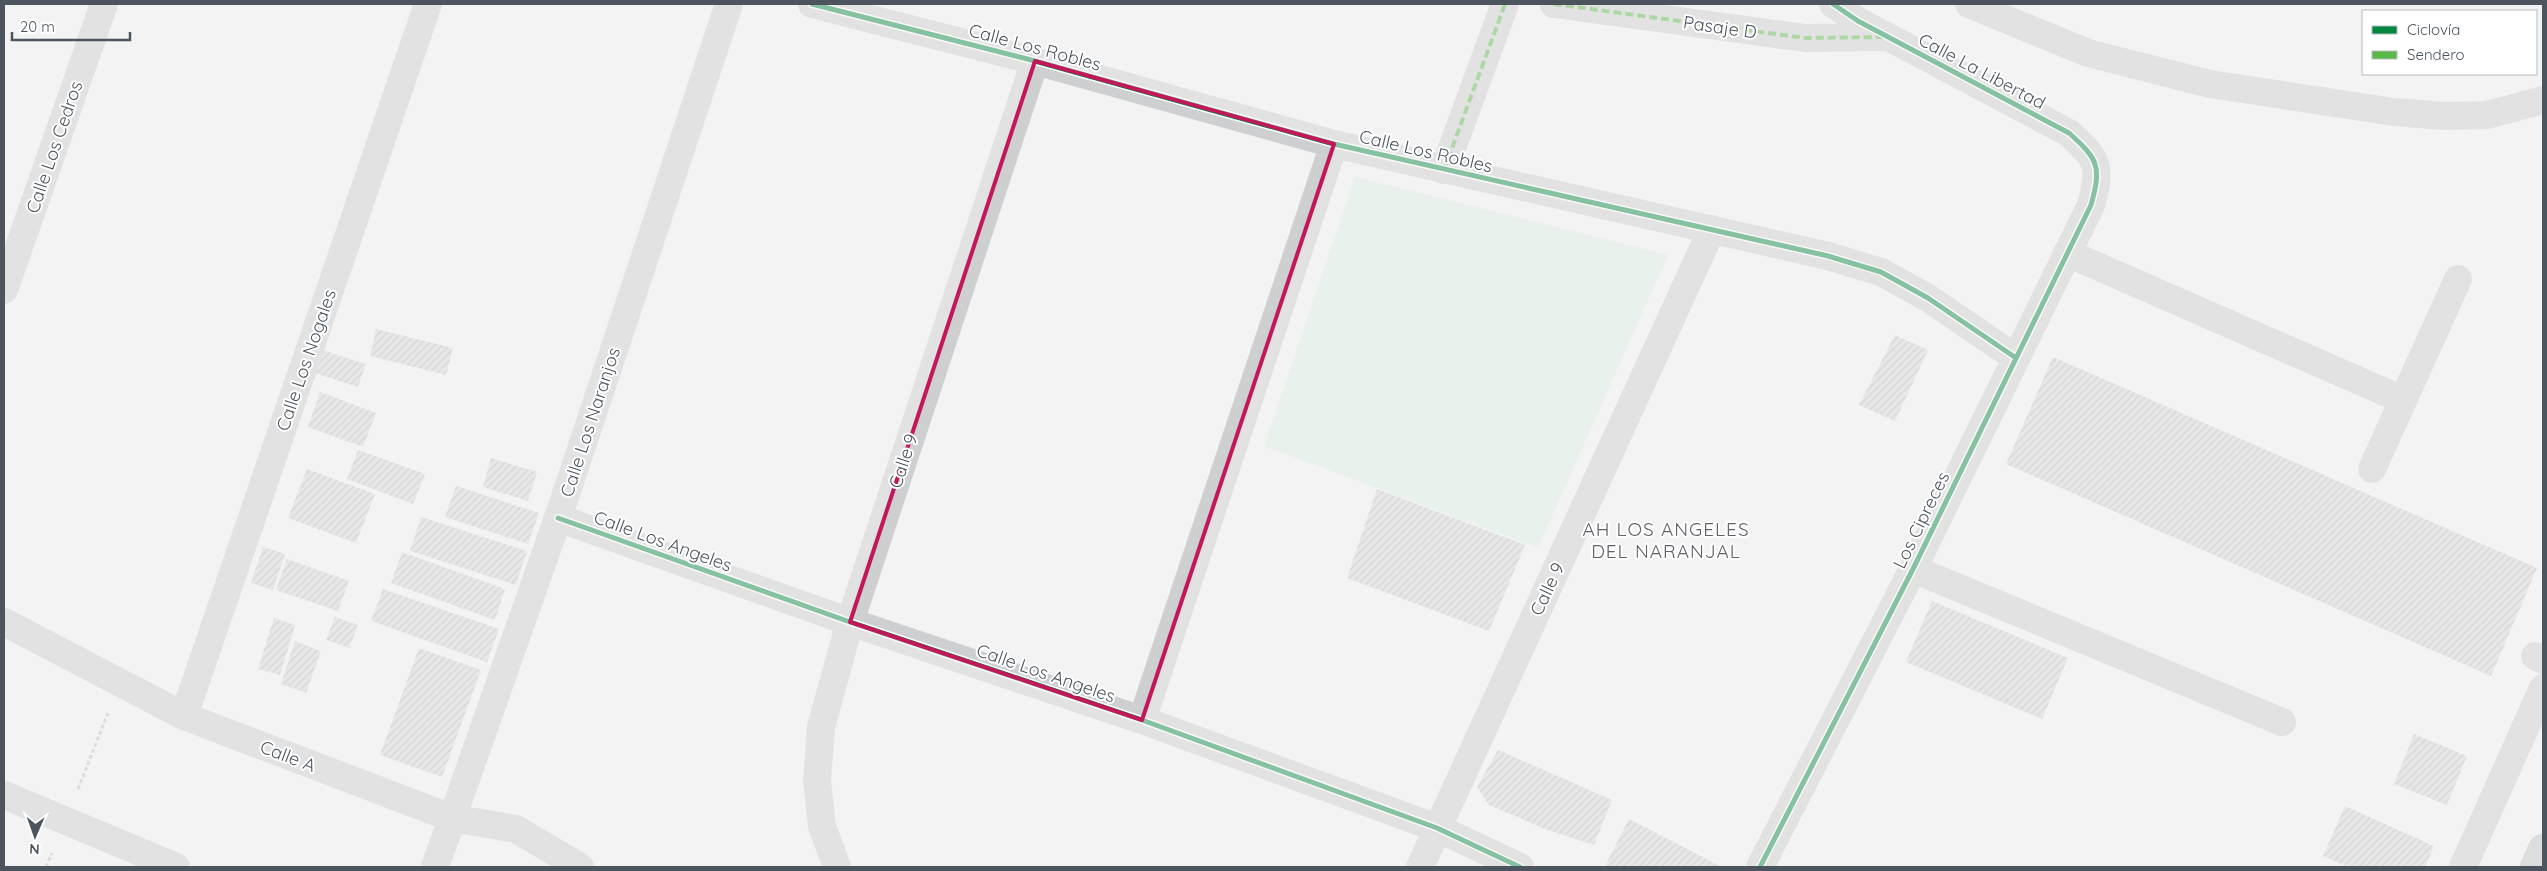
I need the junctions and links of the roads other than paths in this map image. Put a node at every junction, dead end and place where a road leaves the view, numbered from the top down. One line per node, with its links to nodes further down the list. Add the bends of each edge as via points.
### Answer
1 (104, 4): 18 (street, Calle Los Cedros)
2 (428, 4): 27 (street, Calle Los Nogales)
3 (729, 4): 22 (street, Calle Los Naranjos)
4 (812, 4): 10 (street, Calle Los Robles)
5 (1505, 4): 13 (street)
6 (1554, 4): 9 (street, Pasaje D, via 1805,38)
7 (1833, 4): 9 (street, Calle La Libertad)
8 (1969, 4): 11 (street, via 2088,53 2210,84 2394,112 2445,116 2487,115)
9 (1887, 37): 14 (street, Calle La Libertad, via 2069,133 2092,154)
10 (1035, 61): 12 (street, Calle Los Robles); 25 (street, Calle 9)
11 (2543, 100)
12 (1334, 144): 13 (street, Calle Los Robles); 28 (street)
13 (1444, 170): 15 (street, Calle Los Robles)
14 (2098, 181): 16 (street, Los Cipreces, via 2091,205)
15 (1712, 229): 19 (street, Calle Los Robles, via 1881,272 1928,298); 32 (street, Calle 9)
16 (2067, 253): 19 (street, Los Cipreces); 20 (street)
17 (2458, 280): 20 (street)
18 (4, 290)
19 (2016, 358): 23 (street, Los Cipreces)
20 (2403, 400): 21 (street)
21 (2372, 469)
22 (558, 518): 25 (street, Calle Los Angeles); 31 (street, Calle Los Naranjos)
23 (1913, 569): 29 (street); 40 (street, Los Cipreces)
24 (4, 622): 27 (street, Calle A)
25 (850, 622): 28 (street, Calle Los Angeles); 37 (street, Calle 9, via 821,727 817,781 822,826)
26 (2543, 688): 41 (street)
27 (184, 716): 31 (street, Calle A)
28 (1142, 720): 32 (street, Calle Los Angeles)
29 (2282, 722)
30 (4, 796): 34 (street)
31 (452, 818): 35 (street, Calle Los Naranjos); 36 (street, Calle A, via 516,829)
32 (1437, 828): 38 (street, Calle 9); 39 (street, Calle Los Angeles)
33 (2543, 849): 42 (highway)
34 (176, 867)
35 (435, 867)
36 (580, 867)
37 (837, 867)
38 (1420, 867)
39 (1520, 867)
40 (1760, 867)
41 (2462, 867)
42 (2535, 867)

